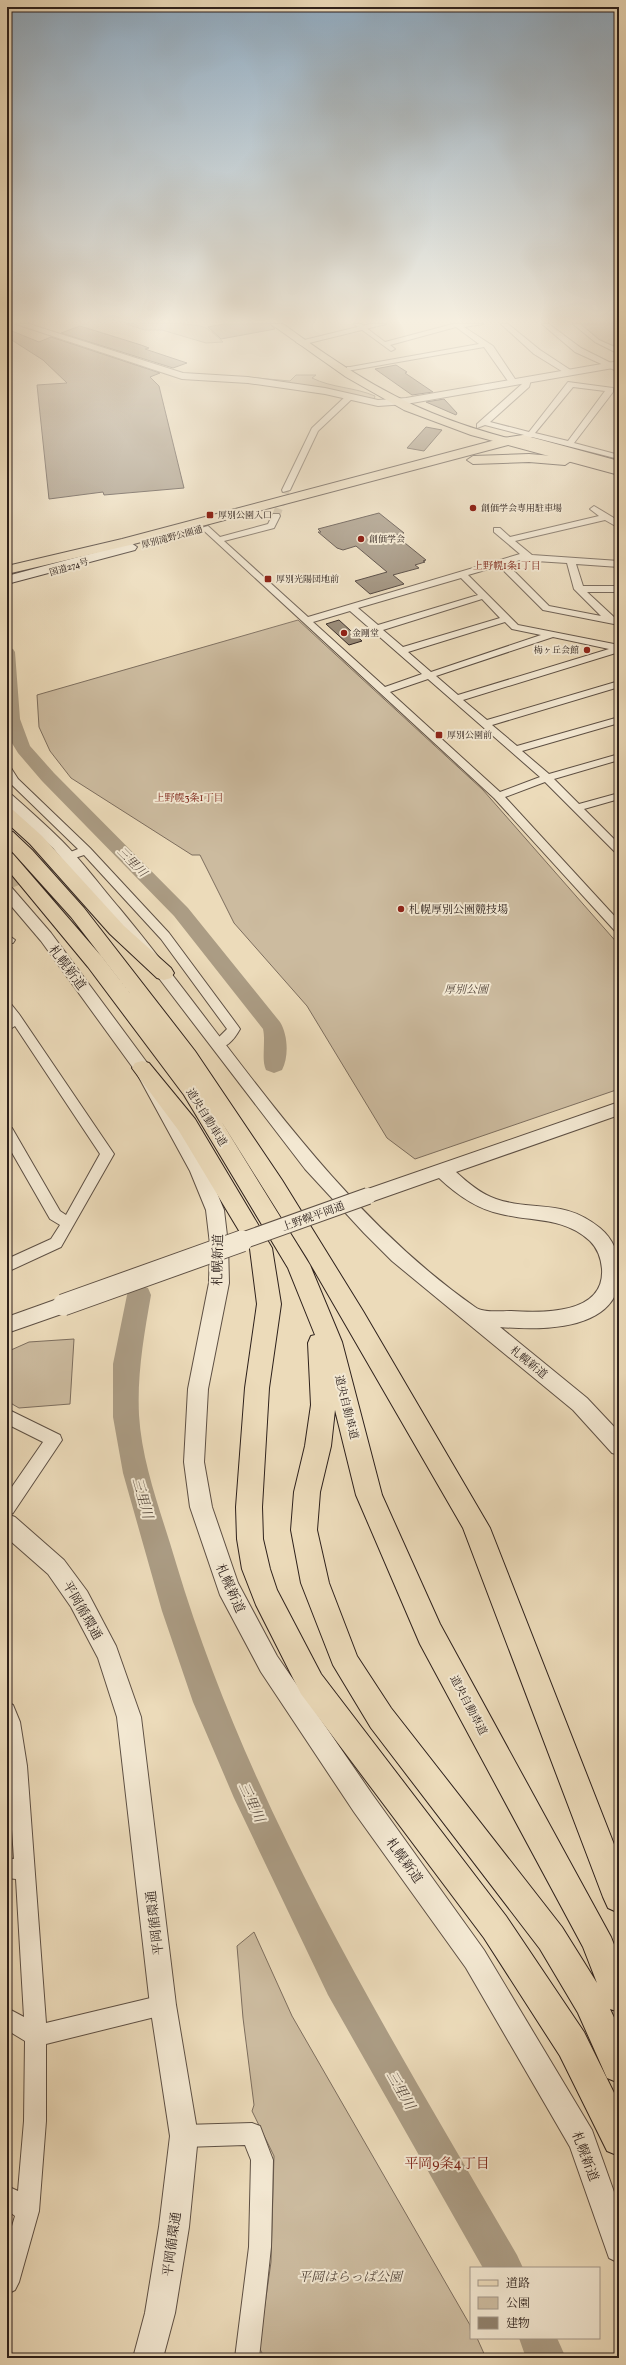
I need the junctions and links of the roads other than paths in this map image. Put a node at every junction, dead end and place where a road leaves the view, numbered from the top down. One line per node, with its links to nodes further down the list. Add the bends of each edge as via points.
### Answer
1 (314, 434): 12 (street)
2 (497, 434): 7 (main road)
3 (504, 434): 7 (main road)
4 (504, 434): 7 (street)
5 (520, 434): 7 (street)
6 (576, 434): 8 (street)
7 (515, 439): 8 (street); 9 (main road); 10 (main road, via 515,448 510,452); 11 (main road); 21 (main road, 厚別滝野公園通)
8 (569, 444): 9 (street)
9 (616, 458)
10 (478, 459): 11 (main road, 厚別滝野公園通, via 558,460); 17 (main road, 厚別滝野公園通)
11 (619, 471)
12 (286, 490)
13 (594, 509): 15 (street)
14 (276, 516): 19 (street, via 271,526)
15 (607, 517): 16 (street); 20 (street)
16 (619, 525)
17 (205, 528): 19 (street); 21 (main road, 厚別滝野公園通)
18 (497, 530): 20 (street)
19 (218, 540): 37 (street)
20 (508, 540): 22 (street)
21 (128, 545): 26 (main road, 国道274号)
22 (530, 558): 23 (street); 24 (street, via 520,557)
23 (571, 561): 25 (street); 32 (street)
24 (501, 563): 29 (street); 38 (street, via 546,608)
25 (619, 564)
26 (46, 567): 27 (main road, 国道274号); 28 (main road); 30 (main road); 31 (main road, 国道274号)
27 (7, 570)
28 (7, 574)
29 (462, 574): 34 (street); 35 (street)
30 (7, 580)
31 (7, 586)
32 (579, 589): 33 (street); 38 (street)
33 (619, 589)
34 (484, 596): 36 (street); 39 (street)
35 (351, 607): 37 (street); 39 (street)
36 (506, 619): 40 (street, via 515,627); 42 (street)
37 (306, 621): 45 (street)
38 (615, 621)
39 (376, 629): 42 (street)
40 (552, 635): 41 (street); 43 (street)
41 (619, 648): 46 (street)
42 (401, 651): 43 (street)
43 (429, 675): 45 (street); 46 (street)
44 (619, 684): 48 (street)
45 (382, 691): 53 (street)
46 (456, 699): 48 (street)
47 (619, 720): 49 (street)
48 (485, 724): 49 (street)
49 (515, 750): 52 (street)
50 (619, 757): 52 (street)
51 (7, 770): 60 (street, via 14,781)
52 (547, 778): 53 (street); 56 (street)
53 (498, 796): 65 (street)
54 (619, 796): 56 (street)
55 (7, 798): 66 (street, 札幌新道, via 58,846)
56 (579, 807): 59 (street)
57 (7, 814): 66 (main road, via 36,840 117,930)
58 (7, 836): 84 (main road, 道央自動車道, via 106,946 209,1083 287,1204 472,1519)
59 (614, 837): 61 (street)
60 (86, 850): 62 (street); 68 (street, via 165,936 234,1029 230,1036)
61 (619, 850)
62 (72, 855)
63 (7, 858): 74 (main road, 道央自動車道, via 96,962 157,1042 191,1090)
64 (7, 891): 69 (street, 札幌新道, via 46,937)
65 (619, 927)
66 (164, 973): 68 (street, 札幌新道)
67 (10, 1017): 73 (street, via 107,1154)
68 (218, 1044): 76 (street, 札幌新道, via 311,1164 399,1256)
69 (142, 1068): 91 (main road, via 187,1125 261,1248 269,1304 257,1388 249,1507 250,1539 266,1596 311,1684 494,1927 563,2031); 94 (street, 札幌新道, via 199,1171 215,1210 219,1244 219,1283 198,1389 194,1462 202,1507 228,1588 269,1664 363,1803 475,1959 578,2133)
70 (619, 1108): 72 (street, 上野幌平岡通)
71 (7, 1132): 73 (street, via 55,1215)
72 (441, 1170): 76 (street, via 470,1194 499,1207 554,1212 574,1219 602,1239 610,1256 611,1285 603,1298 589,1311 531,1321); 77 (street, 上野幌平岡通, bridge)
73 (69, 1223): 75 (street, via 56,1243)
74 (298, 1265): 85 (main road, 道央自動車道, via 330,1342 369,1496 398,1567 430,1634 595,1937); 89 (main road, via 313,1309 321,1346 323,1405 318,1446 307,1492 304,1530 315,1583 347,1665 381,1718 551,1938 590,2001)
75 (7, 1266)
76 (473, 1317): 79 (street, 札幌新道, via 580,1404)
77 (7, 1325)
78 (7, 1416): 80 (street, via 54,1440)
79 (619, 1446)
80 (7, 1508)
81 (7, 1524): 86 (street, 平岡循環通, via 56,1567 79,1599 108,1654 129,1717)
82 (7, 1711): 83 (street, via 18,1766)
83 (15, 1869): 88 (street)
84 (619, 1897)
85 (619, 1996)
86 (163, 2005): 88 (street); 90 (street, 平岡循環通)
87 (7, 2018): 88 (street)
88 (36, 2036): 93 (street, via 35,2121)
89 (619, 2066)
90 (184, 2136): 96 (street, 平岡循環通, via 174,2227 160,2313); 97 (street, via 252,2134 262,2160 260,2247)
91 (619, 2139)
92 (7, 2197): 93 (street)
93 (28, 2211): 95 (street)
94 (619, 2248)
95 (7, 2282)
96 (148, 2358)
97 (247, 2358)

